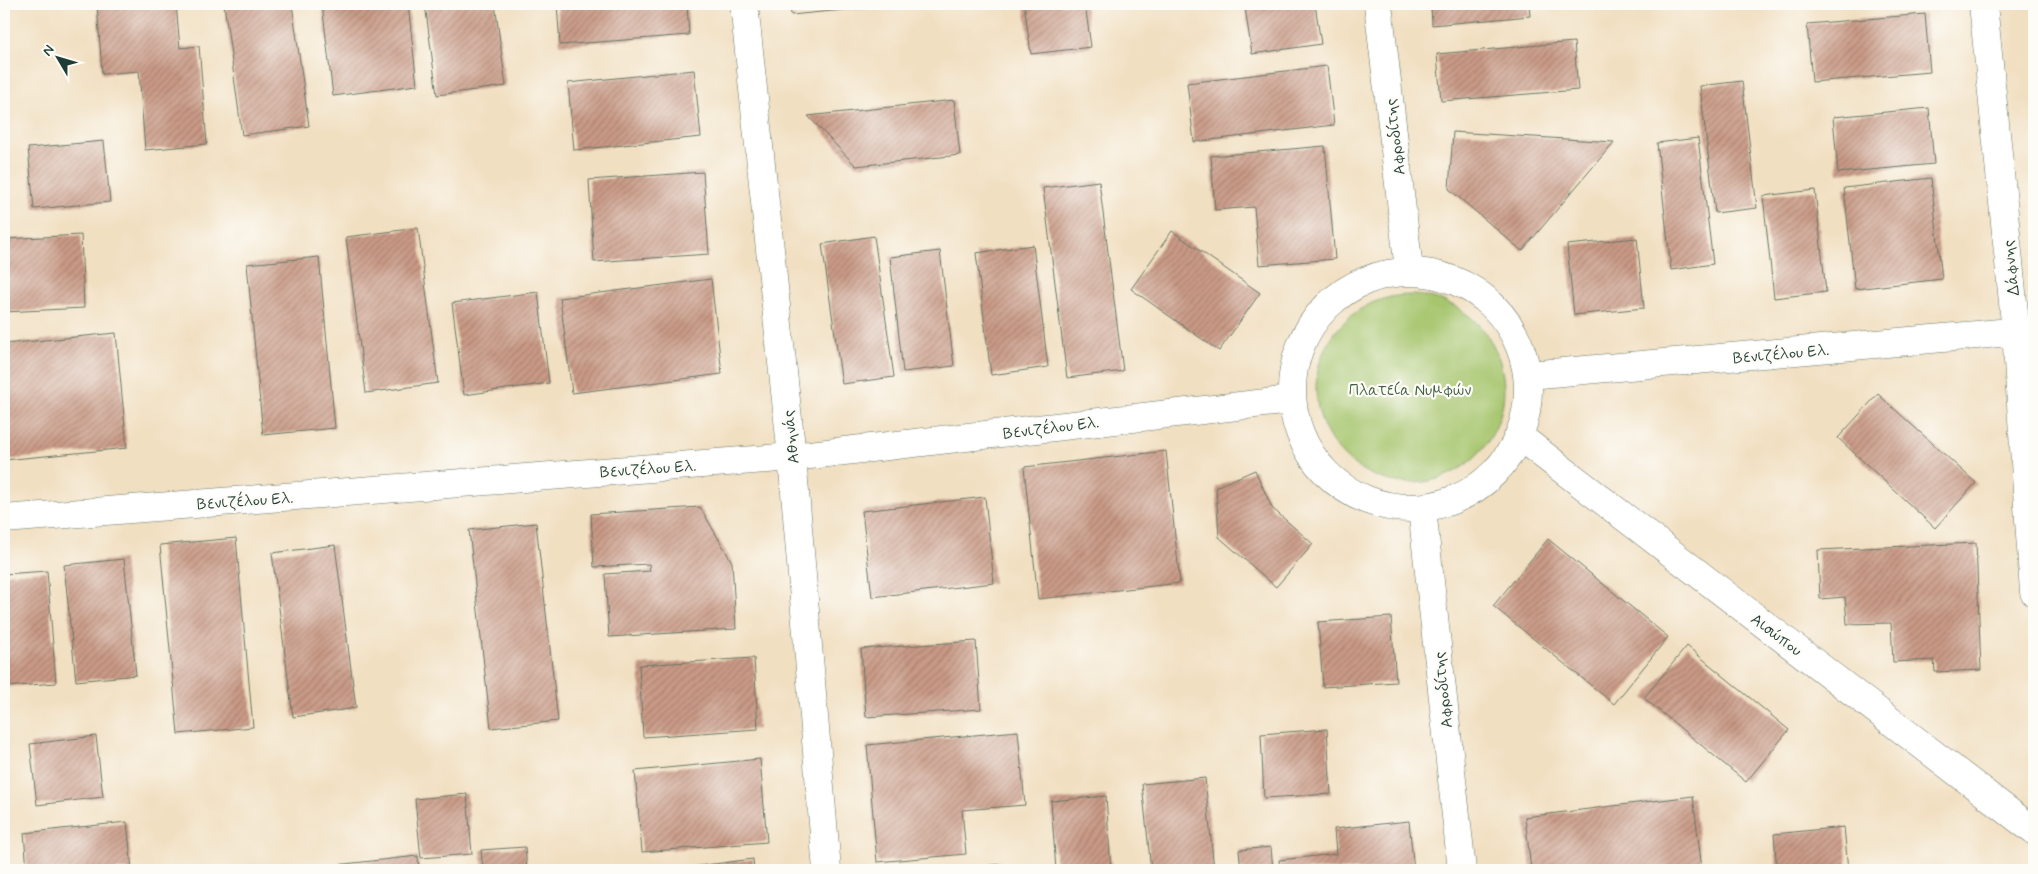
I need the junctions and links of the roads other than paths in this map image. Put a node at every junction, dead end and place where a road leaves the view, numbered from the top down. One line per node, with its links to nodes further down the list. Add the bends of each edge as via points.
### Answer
1 (744, 4): 9 (street, Αθηνάς)
2 (1378, 4): 4 (street, Αφροδίτης)
3 (1983, 4): 5 (street, Δάφνης)
4 (1409, 270): 6 (street, via 1452,278 1489,300 1516,334); 7 (street, via 1362,281 1331,301 1308,329 1294,363)
5 (2025, 331): 6 (street, Βενιζέλου Ελ.); 12 (street, Δάφνης)
6 (1529, 375): 8 (street, via 1530,386)
7 (1291, 400): 9 (street, Βενιζέλου Ελ.); 10 (street, via 1303,444 1324,473 1361,498 1386,507)
8 (1520, 437): 10 (street, via 1504,464 1481,486 1453,502); 13 (street, Αισώπου)
9 (792, 457): 11 (street, Βενιζέλου Ελ.); 14 (street, Αθηνάς)
10 (1422, 509): 15 (street, Αφροδίτης)
11 (4, 519)
12 (2034, 592)
13 (2034, 831)
14 (827, 870)
15 (1462, 870)

